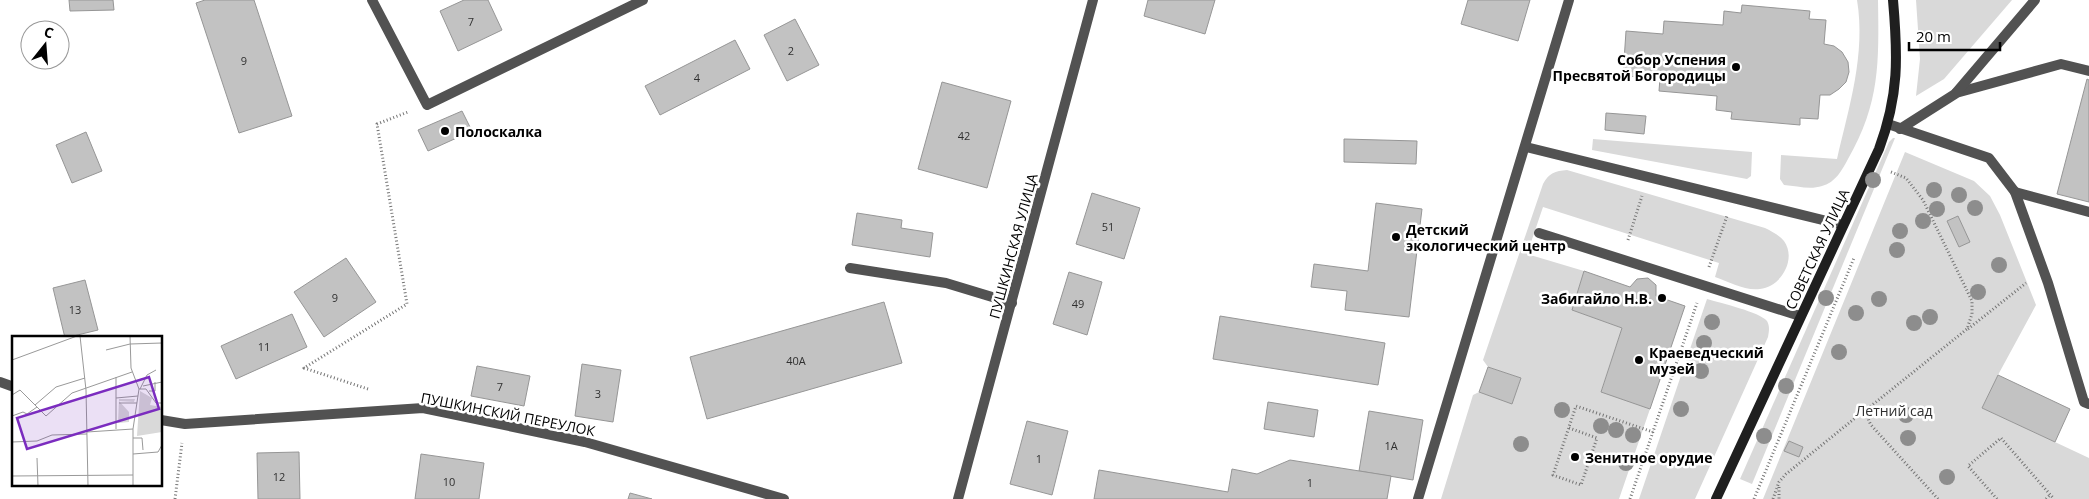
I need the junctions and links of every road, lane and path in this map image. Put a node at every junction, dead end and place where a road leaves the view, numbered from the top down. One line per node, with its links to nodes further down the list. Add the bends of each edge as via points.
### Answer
1 (372, 0): 9 (street)
2 (643, 0): 9 (street)
3 (1093, 0): 24 (street, ПУШКИНСКАЯ УЛИЦА)
4 (1569, 0): 12 (street)
5 (1893, 0): 10 (street, СОВЕТСКАЯ УЛИЦА, via 1897,73)
6 (2035, 0): 8 (street)
7 (2089, 71): 8 (street, via 2061,64)
8 (1955, 94): 11 (street)
9 (427, 104): 29 (path, via 377,124 407,304 304,368)
10 (1888, 124): 11 (street); 18 (street, СОВЕТСКАЯ УЛИЦА)
11 (1900, 129): 15 (street, via 1989,158)
12 (1526, 147): 14 (street); 41 (street)
13 (1889, 171): 26 (path, via 1906,178 1924,200 1972,301)
14 (1648, 177): 16 (street); 20 (path)
15 (2015, 192): 17 (street); 22 (street)
16 (1733, 198): 18 (street); 23 (path)
17 (2089, 212)
18 (1843, 225): 25 (street, СОВЕТСКАЯ УЛИЦА)
19 (1539, 233): 20 (street)
20 (1622, 259): 23 (street)
21 (850, 268): 24 (street, via 946,283)
22 (2042, 270): 26 (path); 30 (street, via 2084,402)
23 (1703, 286): 25 (street); 35 (path)
24 (1012, 302): 40 (street, ПУШКИНСКАЯ УЛИЦА)
25 (1800, 316): 43 (street, СОВЕТСКАЯ УЛИЦА)
26 (1968, 329): 31 (path)
27 (0, 382): 28 (street)
28 (12, 386)
29 (377, 392)
30 (2089, 404)
31 (1871, 406): 36 (path); 46 (path, via 1868,419 1871,425)
32 (162, 420): 33 (street, ПУШКИНСКИЙ ПЕРЕУЛОК)
33 (185, 424): 38 (path); 39 (street, ПУШКИНСКИЙ ПЕРЕУЛОК, via 423,408 585,442)
34 (1569, 428): 34 (path, via 1553,475 1581,485 1597,438); 35 (path, via 1576,406)
35 (1653, 432): 42 (path)
36 (1779, 482): 44 (path); 45 (path)
37 (2050, 496): 47 (path, via 2001,438 1968,466); 48 (path); 49 (path)
38 (175, 499)
39 (784, 499)
40 (958, 499)
41 (1418, 499)
42 (1630, 499)
43 (1716, 499)
44 (1773, 499)
45 (1779, 499)
46 (1938, 499)
47 (1997, 499)
48 (2046, 499)
49 (2054, 499)

